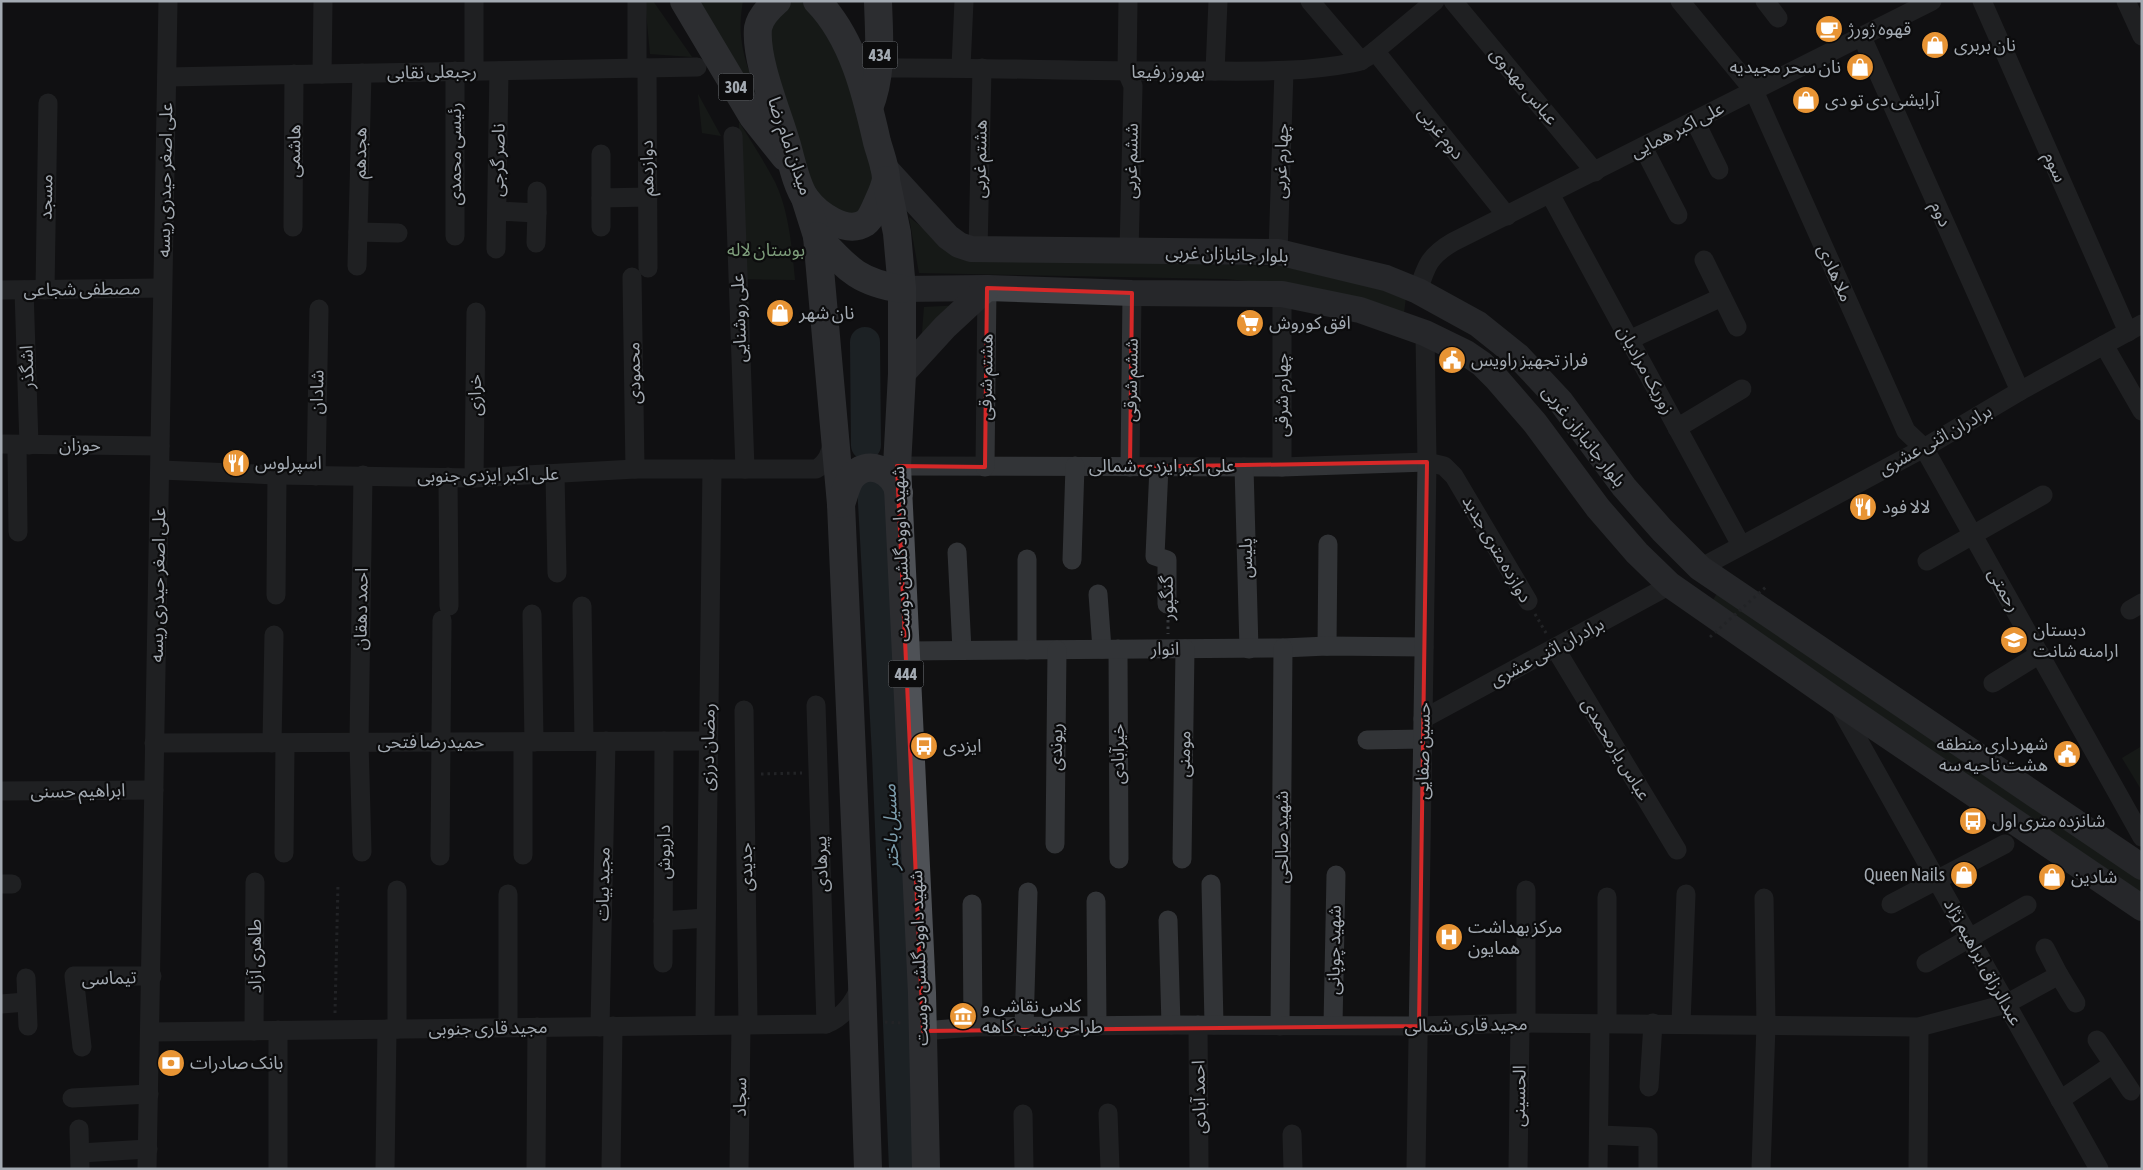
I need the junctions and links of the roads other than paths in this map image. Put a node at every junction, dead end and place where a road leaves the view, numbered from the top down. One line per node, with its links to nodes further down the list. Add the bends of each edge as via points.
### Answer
1 (168, 1): 41 (street, علی اصغر حیدری ریسه)
2 (323, 1): 40 (street)
3 (474, 1): 34 (street)
4 (636, 1): 29 (street, دوازدهم)
5 (684, 1): 49 (main road, 304, via 753,117)
6 (777, 1): 21 (main road, میدان امام رضا, via 762,17)
7 (817, 1): 23 (main road)
8 (834, 1): 23 (main road)
9 (878, 1): 30 (main road, 434)
10 (964, 1): 28 (street)
11 (1128, 1): 37 (street, ششم غربی)
12 (1218, 1): 35 (street)
13 (1310, 1): 26 (street, دوم غربی)
14 (1435, 1): 26 (street)
15 (1453, 1): 51 (street, عباس مهدوی)
16 (1680, 1): 42 (street, ملا هادی)
17 (1766, 1): 22 (street)
18 (1932, 1): 24 (street, علی اکبر همایی)
19 (1982, 1): 90 (street, سوم)
20 (2126, 1): 25 (street)
21 (758, 14): 49 (main road, میدان امام رضا, via 762,65)
22 (1778, 18)
23 (842, 35): 44 (main road)
24 (1862, 36): 42 (street, علی اکبر همایی); 96 (street, دوم)
25 (2142, 36)
26 (1368, 56): 36 (street, بهروز رفیعا); 61 (street, دوم غربی)
27 (697, 67): 29 (street, رجبعلی نقابی)
28 (961, 67): 30 (street, بهروز رفیعا); 31 (street, بهروز رفیعا)
29 (642, 68): 32 (street, رجبعلی نقابی); 55 (street, دوازدهم)
30 (880, 68): 44 (main road, 434)
31 (982, 68): 37 (street, بهروز رفیعا); 70 (street, هشتم غربی)
32 (499, 70): 34 (street, رجبعلی نقابی); 58 (street, ناصر گرجی)
33 (455, 71): 34 (street, رجبعلی نقابی); 38 (street, رجبعلی نقابی); 66 (street, رئیسی محمدی)
34 (474, 71)
35 (1215, 71): 36 (street, بهروز رفیعا); 37 (street, بهروز رفیعا)
36 (1284, 71): 72 (street, چهارم غربی)
37 (1127, 72): 71 (street, ششم غربی, via 1133,86)
38 (362, 73): 40 (street, رجبعلی نقابی); 64 (street, هجدهم)
39 (294, 74): 40 (street, رجبعلی نقابی); 41 (street, رجبعلی نقابی); 63 (street, هاشمی)
40 (322, 74)
41 (166, 77): 77 (street, علی اصغر حیدری ریسه)
42 (1754, 92): 45 (street, علی اکبر همایی); 102 (street, ملا هادی, via 1906,431)
43 (48, 103): 82 (street, مسجد)
44 (870, 108): 52 (main road)
45 (1695, 121): 47 (street, علی اکبر همایی); 50 (street)
46 (733, 136): 113 (street, علی روشنایی)
47 (1643, 147): 51 (street, علی اکبر همایی); 60 (street)
48 (601, 154): 56 (street)
49 (794, 169): 57 (main road, میدان امام رضا)
50 (1719, 170)
51 (1595, 172): 54 (street, علی اکبر همایی)
52 (884, 173): 57 (main road, میدان امام رضا, via 880,198 871,216 866,223 857,226 837,223 820,213); 70 (main road, بلوار جانبازان غربی, via 948,237 959,246); 79 (main road, شهید داوود گلشن دوست / 444, via 897,233)
53 (537, 192): 59 (street)
54 (1550, 194): 61 (street, علی اکبر همایی); 92 (street, زوریک مرادیان)
55 (648, 197): 56 (street); 75 (street, دوازدهم)
56 (602, 198): 62 (street)
57 (805, 198): 67 (main road)
58 (497, 211): 59 (street); 69 (street, ناصر گرجی)
59 (537, 213): 68 (street)
60 (1678, 215)
61 (1507, 216): 83 (street, علی اکبر همایی, via 1441,249 1426,265)
62 (601, 226)
63 (293, 227)
64 (358, 232): 65 (street); 74 (street, هجدهم)
65 (398, 233)
66 (455, 236)
67 (817, 236): 79 (main road, via 856,275 869,282); 98 (main road)
68 (536, 243)
69 (496, 249)
70 (978, 250): 71 (main road, بلوار جانبازان غربی)
71 (1129, 252): 72 (main road, بلوار جانبازان غربی)
72 (1278, 252): 83 (main road, بلوار جانبازان غربی, via 1386,278)
73 (1704, 260): 86 (street)
74 (357, 266)
75 (648, 268)
76 (632, 277): 111 (street, محمودی)
77 (162, 288): 82 (street, مصطفی شجاعی); 101 (street, علی اصغر حیدری ریسه)
78 (987, 288): 79 (main road, بلوار جانبازان غربی); 84 (main road, بلوار جانبازان غربی); 94 (main road); 107 (street, هشتم شرقی)
79 (902, 289): 94 (main road, شهید داوود گلشن دوست / 444)
80 (1, 290): 81 (street, مصطفی شجاعی)
81 (24, 290): 82 (street, مصطفی شجاعی); 100 (street, اشگذر)
82 (45, 290)
83 (1418, 291): 91 (main road); 132 (main road, بلوار جانبازان غربی, via 1478,324 1518,356 1561,402 1624,487)
84 (1132, 293): 85 (main road, بلوار جانبازان غربی); 108 (street, ششم شرقی)
85 (1282, 294): 91 (main road, بلوار جانبازان غربی, via 1360,310); 110 (street, چهارم شرقی)
86 (1722, 297): 89 (street); 92 (street)
87 (319, 309): 118 (street, شادان)
88 (476, 312): 120 (street, خرازی)
89 (1737, 327)
90 (2135, 328): 93 (street, برادران اثنی عشری)
91 (1425, 333): 103 (street, حسین صفایی); 134 (main road, بلوار جانبازان غربی, via 1466,353 1496,378 1535,423 1598,508)
92 (1629, 340): 99 (street, زوریک مرادیان)
93 (2104, 345): 96 (street, برادران اثنی عشری); 97 (street)
94 (902, 374): 104 (main road, شهید داوود گلشن دوست / 444)
95 (1742, 389): 99 (street)
96 (2020, 391): 102 (street, برادران اثنی عشری)
97 (2142, 411)
98 (832, 420): 113 (street, علی اکبر ایزدی جنوبی, via 832,448 824,463 816,469); 123 (main road)
99 (1677, 428): 127 (street, زوریک مرادیان)
100 (16, 445): 101 (street, حوزان); 124 (street, اشگذر)
101 (160, 446): 114 (street, علی اصغر حیدری ریسه)
102 (1924, 448): 125 (street, رحمتی); 127 (street, برادران اثنی عشری)
103 (1428, 462): 110 (street, علی اکبر ایزدی شمالی); 137 (street, دوازده متری جدید, via 1444,466 1454,476); 143 (street, حسین صفایی)
104 (897, 466): 107 (street, علی اکبر ایزدی شمالی); 121 (main road, شهید داوود گلشن دوست / 444)
105 (1075, 466): 107 (street, علی اکبر ایزدی شمالی); 108 (street, علی اکبر ایزدی شمالی); 130 (street)
106 (1159, 466): 108 (street, علی اکبر ایزدی شمالی); 109 (street, علی اکبر ایزدی شمالی); 138 (street, گنگپور, via 1155,556 1167,560)
107 (985, 467)
108 (1130, 467)
109 (1244, 467): 110 (street, علی اکبر ایزدی شمالی); 148 (street, پلیس)
110 (1282, 467)
111 (635, 469): 112 (street, علی اکبر ایزدی جنوبی); 115 (street, علی اکبر ایزدی جنوبی)
112 (712, 469): 113 (street, علی اکبر ایزدی جنوبی); 163 (street, رمضان درزی)
113 (745, 469)
114 (161, 470): 116 (street, علی اکبر ایزدی جنوبی); 168 (street, علی اصغر حیدری ریسه)
115 (556, 474): 120 (street, علی اکبر ایزدی جنوبی); 133 (street)
116 (277, 475): 118 (street, علی اکبر ایزدی جنوبی); 136 (street)
117 (363, 475): 118 (street, علی اکبر ایزدی جنوبی); 119 (street, علی اکبر ایزدی جنوبی); 164 (street, احمد دهقان)
118 (316, 476)
119 (448, 477): 120 (street, علی اکبر ایزدی جنوبی); 165 (street)
120 (474, 478)
121 (899, 493): 123 (main road, via 895,480 889,474 873,468 865,469 851,479); 152 (main road, شهید داوود گلشن دوست / 444)
122 (2043, 495): 125 (street)
123 (841, 504): 209 (main road)
124 (18, 532)
125 (1973, 535): 131 (street); 153 (street, رحمتی)
126 (1328, 544): 142 (street)
127 (1741, 546): 132 (street, برادران اثنی عشری)
128 (957, 552): 149 (street)
129 (1027, 559): 150 (street)
130 (1072, 560)
131 (1927, 561)
132 (1700, 568): 134 (main road); 182 (main road, بلوار جانبازان غربی)
133 (557, 573)
134 (1670, 585): 145 (street, برادران اثنی عشری); 155 (main road, بلوار جانبازان غربی)
135 (1098, 594): 146 (street, خیرآبادی)
136 (276, 595)
137 (1528, 601)
138 (1167, 604)
139 (582, 606): 167 (street)
140 (532, 614): 166 (street)
141 (274, 635): 169 (street)
142 (1327, 646): 143 (street, انوار); 144 (street, انوار)
143 (1424, 647): 158 (street, حسین صفایی)
144 (1283, 648): 148 (street, انوار); 228 (street, شهید صالحی)
145 (1556, 648): 158 (street, برادران اثنی عشری); 175 (street, عباس یارمحمدی)
146 (1110, 649): 147 (street, انوار); 151 (street, انوار); 180 (street, خیرآبادی)
147 (1177, 649): 148 (street, انوار); 181 (street, مومنی)
148 (1249, 649)
149 (962, 650): 150 (street, انوار); 152 (street, انوار)
150 (1027, 650): 151 (street, انوار)
151 (1057, 650): 173 (street, ریوندی)
152 (905, 651): 232 (main road, شهید داوود گلشن دوست / 444)
153 (2040, 654): 154 (street); 172 (street, رحمتی)
154 (1993, 683)
155 (1838, 702): 184 (street, عبدالرزاق ابراهیم نژاد); 198 (main road, بلوار جانبازان غربی)
156 (816, 705): 217 (street, پیرهادی)
157 (744, 710): 220 (street, جدیدی)
158 (1423, 719): 159 (street, حسین صفایی)
159 (1423, 738): 160 (street); 229 (street, حسین صفایی)
160 (1368, 740)
161 (606, 741): 162 (street, حمیدرضا فتحی); 167 (street, حمیدرضا فتحی); 226 (street, مجید بیات)
162 (664, 741): 163 (street, حمیدرضا فتحی); 201 (street, داریوش)
163 (708, 741): 199 (street, رمضان درزی)
164 (359, 742): 165 (street, حمیدرضا فتحی); 169 (street, حمیدرضا فتحی); 176 (street, احمد دهقان)
165 (442, 742): 166 (street, حمیدرضا فتحی); 179 (street)
166 (528, 742): 167 (street, حمیدرضا فتحی); 178 (street)
167 (584, 742)
168 (154, 743): 169 (street, حمیدرضا فتحی); 170 (street, علی اصغر حیدری ریسه)
169 (278, 743): 177 (street)
170 (154, 790): 171 (street, ابراهیم حسنی); 207 (street, علی اصغر حیدری ریسه)
171 (1, 791)
172 (2142, 837)
173 (1055, 844)
174 (2005, 844): 184 (street)
175 (1677, 850)
176 (362, 852)
177 (284, 853)
178 (523, 855)
179 (440, 856)
180 (1119, 859)
181 (1182, 859)
182 (2142, 867)
183 (1336, 875): 223 (street, شهید چوپانی)
184 (1937, 880): 196 (street); 202 (street, عبدالرزاق ابراهیم نژاد)
185 (255, 882): 238 (street, طاهری آزاد)
186 (1211, 884): 222 (street, احمد آبادی)
187 (397, 890): 236 (street)
188 (1526, 890): 214 (street, الحسینی)
189 (1028, 892): 235 (street)
190 (508, 894): 230 (street)
191 (1686, 894): 216 (street)
192 (1607, 897): 218 (street)
193 (1764, 898): 224 (street)
194 (1096, 901): 227 (street)
195 (972, 904): 233 (street)
196 (1891, 904)
197 (2027, 905): 202 (street)
198 (2142, 908)
199 (706, 918): 201 (street); 219 (street, رمضان درزی)
200 (1168, 920): 221 (street)
201 (664, 921): 204 (street, داریوش)
202 (1969, 938): 205 (street); 213 (street, عبدالرزاق ابراهیم نژاد)
203 (2045, 948): 206 (street)
204 (663, 963)
205 (1926, 963)
206 (2059, 975): 211 (street); 213 (street, مجید قاری شمالی)
207 (152, 976): 239 (street, علی اصغر حیدری ریسه); 241 (street, تیماسی, via 74,976)
208 (26, 978): 210 (street)
209 (862, 983): 217 (street, via 846,1012); 261 (main road)
210 (26, 1002): 212 (street); 225 (street)
211 (2076, 1003)
212 (1, 1004)
213 (2006, 1004): 234 (street, مجید قاری شمالی); 247 (street, عبدالرزاق ابراهیم نژاد)
214 (1523, 1023): 218 (street, مجید قاری شمالی); 229 (street, مجید قاری شمالی); 268 (street, الحسینی)
215 (1652, 1023): 216 (street, مجید قاری شمالی); 218 (street, مجید قاری شمالی); 243 (street)
216 (1681, 1023): 224 (street, مجید قاری شمالی)
217 (826, 1024): 220 (street, مجید قاری جنوبی)
218 (1604, 1024): 252 (street)
219 (705, 1025): 220 (street, مجید قاری جنوبی); 226 (street, مجید قاری جنوبی)
220 (745, 1025): 260 (street, سجاد)
221 (1171, 1025): 222 (street, مجید قاری شمالی); 227 (street, مجید قاری شمالی)
222 (1206, 1025): 228 (street, مجید قاری شمالی); 265 (street, احمد آبادی)
223 (1333, 1025): 228 (street, مجید قاری شمالی); 229 (street, مجید قاری شمالی)
224 (1766, 1025): 234 (street, مجید قاری شمالی); 271 (street)
225 (28, 1026)
226 (606, 1026): 231 (street, مجید قاری جنوبی); 259 (street, مجید بیات)
227 (1097, 1026): 235 (street, مجید قاری شمالی)
228 (1280, 1026)
229 (1419, 1026): 267 (street, حسین صفایی)
230 (508, 1027): 231 (street, مجید قاری جنوبی); 236 (street, مجید قاری جنوبی)
231 (537, 1027): 258 (street)
232 (914, 1027): 233 (street, مجید قاری شمالی); 262 (main road, شهید داوود گلشن دوست / 444)
233 (974, 1027): 235 (street, مجید قاری شمالی)
234 (1919, 1027): 272 (street)
235 (1024, 1028)
236 (392, 1029): 237 (street, مجید قاری جنوبی); 257 (street)
237 (278, 1030): 238 (street, مجید قاری جنوبی); 256 (street)
238 (254, 1031): 239 (street, مجید قاری جنوبی)
239 (151, 1032): 245 (street, علی اصغر حیدری ریسه)
240 (2097, 1040): 242 (street)
241 (82, 1046)
242 (2113, 1064): 244 (street); 247 (street)
243 (1649, 1087)
244 (2130, 1091)
245 (149, 1094): 246 (street); 253 (street, علی اصغر حیدری ریسه)
246 (72, 1098)
247 (2060, 1100): 273 (street, عبدالرزاق ابراهیم نژاد)
248 (1108, 1113): 264 (street)
249 (1023, 1114): 263 (street)
250 (80, 1129): 254 (street)
251 (1292, 1134): 266 (street)
252 (1600, 1136): 269 (street); 270 (street, via 1648,1137)
253 (148, 1149): 254 (street); 255 (street, علی اصغر حیدری ریسه)
254 (80, 1161)
255 (147, 1169)
256 (278, 1169)
257 (385, 1169)
258 (536, 1169)
259 (612, 1169)
260 (739, 1169)
261 (868, 1169)
262 (926, 1169)
263 (1024, 1169)
264 (1110, 1169)
265 (1199, 1169)
266 (1293, 1169)
267 (1416, 1169)
268 (1518, 1169)
269 (1598, 1169)
270 (1648, 1169)
271 (1761, 1169)
272 (1918, 1169)
273 (2098, 1169)

